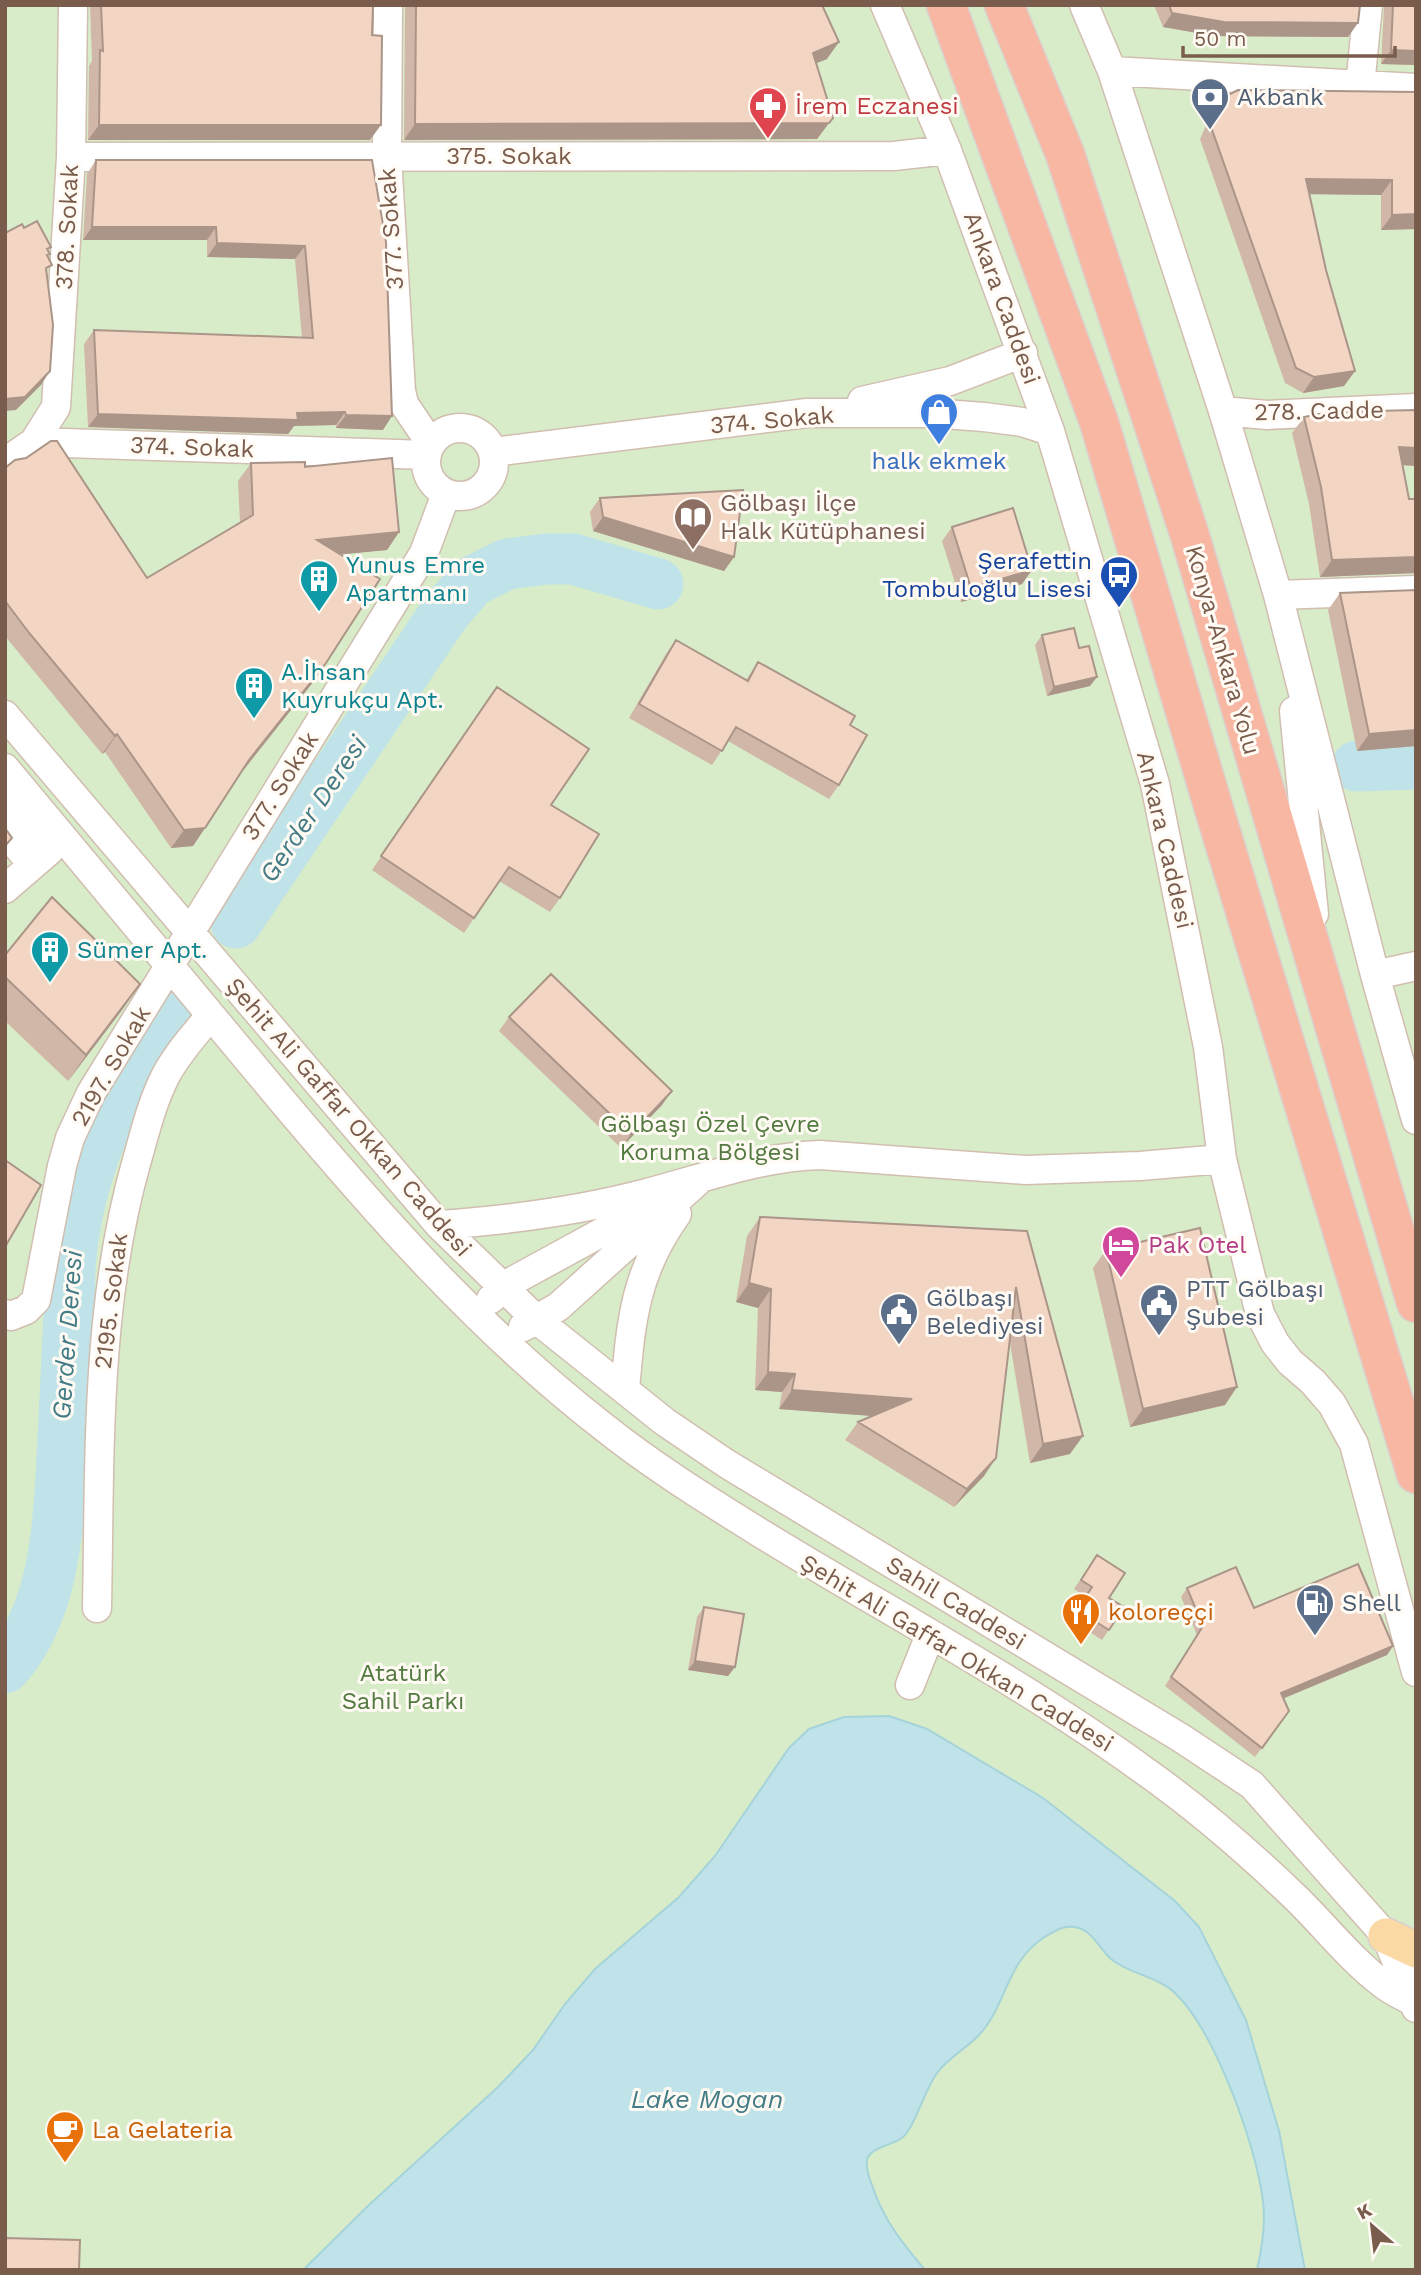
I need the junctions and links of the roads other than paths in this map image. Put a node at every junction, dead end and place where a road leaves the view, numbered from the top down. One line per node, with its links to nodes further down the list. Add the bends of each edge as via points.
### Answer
1 (73, 5): 12 (street, 378. Sokak)
2 (388, 5): 13 (street, 377. Sokak)
3 (886, 5): 11 (street, Ankara Caddesi)
4 (946, 5): 48 (highway, via 1099,422)
5 (1004, 5): 36 (highway, Konya-Ankara Yolu, via 1065,154 1155,424)
6 (1084, 5): 8 (street)
7 (1368, 5): 9 (street)
8 (1112, 71): 9 (street); 16 (street)
9 (1360, 86): 10 (street)
10 (1416, 88)
11 (947, 150): 13 (street, 375. Sokak, via 894,156); 14 (street, Ankara Caddesi)
12 (71, 157): 13 (street, 375. Sokak); 19 (street, 378. Sokak, via 55,407)
13 (387, 157): 20 (street, 377. Sokak, via 401,391)
14 (1023, 353): 17 (street, via 917,390); 18 (street, Ankara Caddesi)
15 (1416, 408): 16 (street, 278. Cadde, via 1268,415)
16 (1223, 411): 25 (street)
17 (807, 413): 18 (street, 374. Sokak, via 930,413 1022,422); 21 (street, 374. Sokak)
18 (1050, 431): 39 (street, Ankara Caddesi, via 1155,784 1208,1047)
19 (34, 442): 20 (street, 374. Sokak); 22 (street)
20 (429, 449): 21 (street, via 438,436 459,427 489,442); 23 (street, via 428,475)
21 (493, 452): 23 (street, via 495,464 487,484 467,496)
22 (5, 462)
23 (446, 494): 32 (street, 377. Sokak, via 424,553)
24 (1416, 590): 25 (street)
25 (1281, 607): 35 (street); 36 (street)
26 (5, 715): 32 (street, Şehit Ali Gaffar Okkan Caddesi)
27 (5, 768): 30 (street, Şehit Ali Gaffar Okkan Caddesi)
28 (5, 799): 29 (street, via 42,843 27,858)
29 (5, 832)
30 (65, 838): 31 (street); 33 (street, Şehit Ali Gaffar Okkan Caddesi)
31 (5, 889)
32 (189, 932): 33 (street, 377. Sokak); 41 (street, Şehit Ali Gaffar Okkan Caddesi)
33 (169, 966): 37 (street, Şehit Ali Gaffar Okkan Caddesi); 45 (street, 2197. Sokak, via 91,1093 70,1138 36,1300 26,1310)
34 (1416, 966): 35 (street)
35 (1375, 975): 38 (street)
36 (1321, 979): 43 (highway, Konya-Ankara Yolu)
37 (210, 1016): 44 (street, Şehit Ali Gaffar Okkan Caddesi, via 322,1148); 49 (street, 2195. Sokak, via 167,1074 151,1111 114,1253 103,1358)
38 (1416, 1120)
39 (1222, 1159): 40 (street, via 1026,1170 810,1155 759,1161); 51 (street, Ankara Caddesi, via 1260,1314 1290,1362 1332,1404 1354,1444)
40 (703, 1177): 41 (street, via 567,1210); 42 (street); 46 (street, via 558,1307); 47 (street, via 659,1238 647,1263 630,1332)
41 (439, 1224): 42 (street, Şehit Ali Gaffar Okkan Caddesi)
42 (496, 1281): 44 (street, via 486,1308); 46 (street, Şehit Ali Gaffar Okkan Caddesi)
43 (1416, 1303)
44 (473, 1313): 46 (street, via 502,1328); 50 (street, Şehit Ali Gaffar Okkan Caddesi, via 598,1423 666,1471)
45 (5, 1314)
46 (537, 1320): 47 (street, Şehit Ali Gaffar Okkan Caddesi)
47 (625, 1390): 53 (street, Sahil Caddesi, via 727,1464 1252,1785)
48 (1416, 1474)
49 (97, 1608)
50 (930, 1635): 52 (street); 54 (street, Şehit Ali Gaffar Okkan Caddesi, via 1145,1770 1246,1853 1385,1986)
51 (1416, 1672)
52 (910, 1685)
53 (1401, 1943): 54 (street, Sahil Caddesi)
54 (1415, 2004)

